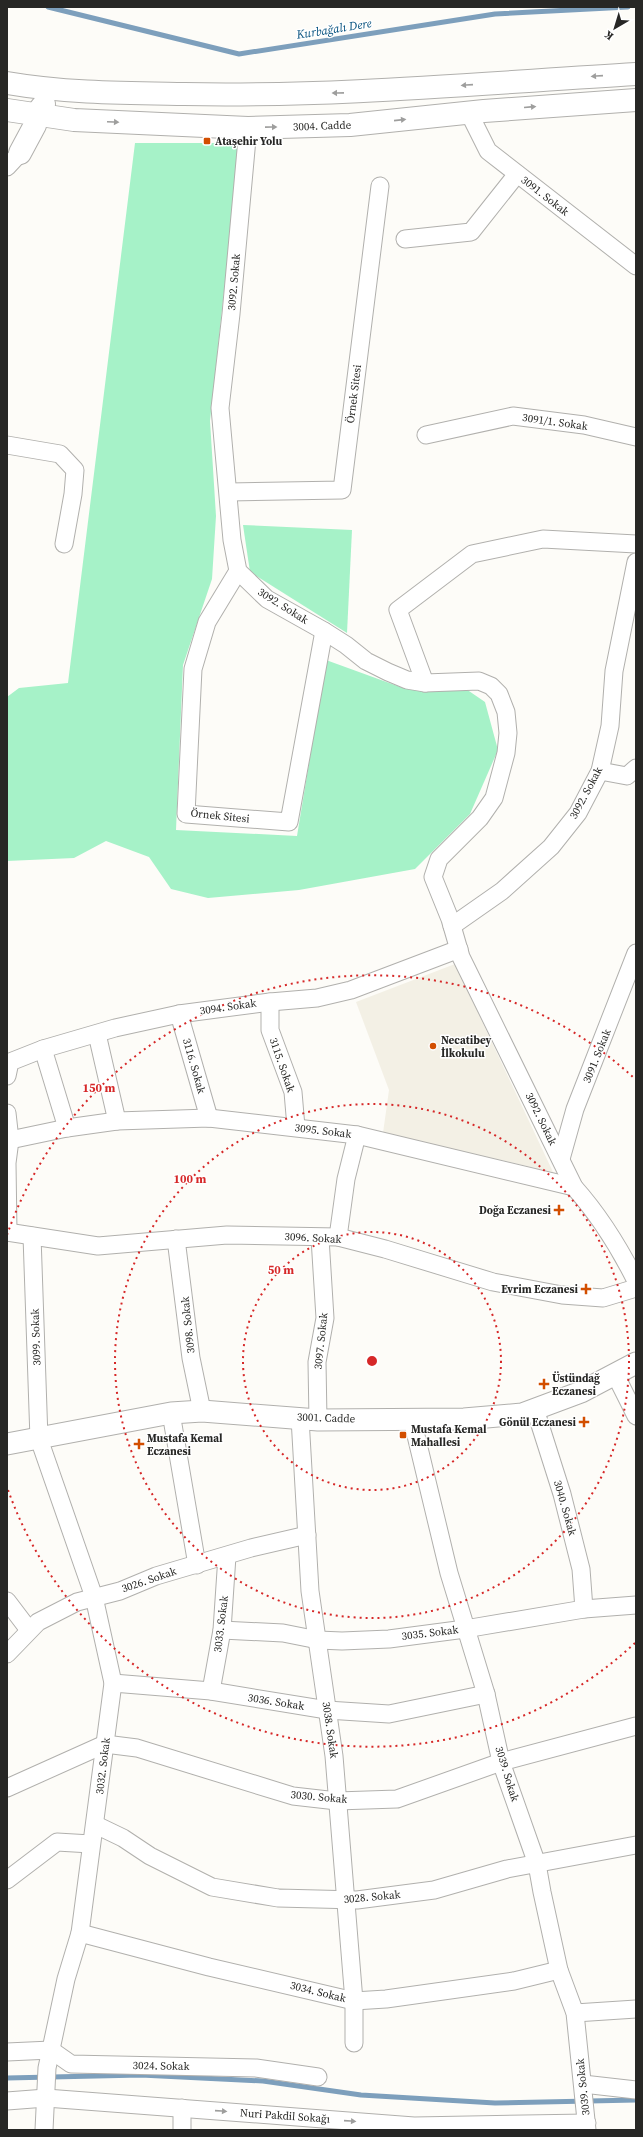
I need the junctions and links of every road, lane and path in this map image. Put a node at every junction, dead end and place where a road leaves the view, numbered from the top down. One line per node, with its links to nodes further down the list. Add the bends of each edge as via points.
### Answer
1 (636, 74): 4 (main road, one-way to 4, via 363,92 193,94 177,83 75,78 63,84)
2 (11, 84): 4 (main road, 3004. Cadde)
3 (636, 100): 6 (main road, 3004. Cadde, one-way to 3)
4 (47, 106): 5 (main road, 3004. Cadde); 7 (main road, 3004. Cadde); 7 (main road, via 55,102 59,109); 10 (main road, via 38,132)
5 (7, 110)
6 (469, 113): 9 (main road, 3004. Cadde, one-way to 6, via 350,125); 11 (street, 3091. Sokak, via 488,151)
7 (74, 120): 9 (main road, 3004. Cadde, one-way to 9); 10 (main road, via 54,128)
8 (7, 121): 10 (main road, via 17,133)
9 (248, 128): 19 (street, 3092. Sokak, via 220,408)
10 (14, 160)
11 (517, 174): 13 (street, via 471,232); 14 (street, 3091. Sokak)
12 (380, 186): 19 (street, Örnek Sitesi, via 342,490)
13 (405, 239)
14 (629, 252): 15 (street, 3091. Sokak)
15 (636, 266)
16 (426, 435): 17 (street, 3091/1. Sokak, via 513,416 584,425)
17 (636, 437)
18 (7, 445): 20 (street, via 60,454 75,470)
19 (229, 492): 23 (street, 3092. Sokak, via 232,540)
20 (64, 544)
21 (636, 544): 25 (street, via 542,539 472,554 398,610)
22 (636, 562): 27 (street, 3092. Sokak, via 614,670 610,726)
23 (238, 571): 24 (street, 3092. Sokak, via 267,598); 24 (street, Örnek Sitesi, via 207,622 193,669 186,814 289,822)
24 (324, 631): 25 (street, 3092. Sokak, via 366,661 407,680)
25 (425, 682): 28 (street, 3092. Sokak, via 468,680 491,686 499,694 507,719 506,753 494,798 480,818 439,859 433,877)
26 (636, 768): 27 (street, via 627,776)
27 (600, 771): 28 (street, 3092. Sokak, via 578,813 551,848 502,891)
28 (452, 926): 29 (street, 3092. Sokak)
29 (459, 949): 31 (street, 3094. Sokak, via 352,990 317,998); 43 (street, 3092. Sokak)
30 (636, 953): 43 (street, 3091. Sokak, via 575,1109)
31 (270, 1002): 32 (street, 3094. Sokak); 39 (street, 3115. Sokak, via 270,1030 293,1092)
32 (179, 1014): 33 (street, 3094. Sokak); 37 (street, 3116. Sokak)
33 (97, 1034): 34 (street, 3094. Sokak); 38 (street)
34 (43, 1049): 35 (street, 3094. Sokak, via 10,1062); 40 (street)
35 (7, 1076)
36 (7, 1113): 42 (street)
37 (209, 1118): 38 (street, 3095. Sokak); 39 (street, 3095. Sokak)
38 (117, 1121): 40 (street, 3095. Sokak)
39 (296, 1127): 41 (street, 3095. Sokak)
40 (67, 1128): 42 (street, 3095. Sokak)
41 (357, 1135): 44 (street, 3095. Sokak); 47 (street, via 346,1178)
42 (10, 1140): 45 (street, via 7,1163)
43 (560, 1159): 44 (street, 3092. Sokak)
44 (574, 1187): 50 (street, 3092. Sokak)
45 (8, 1232): 46 (street, 3096. Sokak)
46 (32, 1236): 49 (street, 3096. Sokak, via 98,1246); 61 (street, 3099. Sokak)
47 (338, 1237): 48 (street, 3096. Sokak); 52 (street, 3096. Sokak, via 493,1282 562,1295 603,1298)
48 (320, 1238): 49 (street, 3096. Sokak, via 227,1235); 59 (street, 3097. Sokak, via 325,1318)
49 (176, 1239): 56 (street, 3098. Sokak, via 191,1358)
50 (631, 1255): 51 (street, 3092. Sokak)
51 (636, 1281)
52 (636, 1288)
53 (636, 1363): 54 (street, 3001. Cadde)
54 (615, 1374): 55 (street, 3001. Cadde, via 581,1392); 58 (street)
55 (535, 1409): 60 (street, 3001. Cadde, via 522,1414); 69 (street, 3040. Sokak, via 582,1569)
56 (202, 1411): 57 (street, 3001. Cadde); 59 (street, 3001. Cadde)
57 (171, 1413): 61 (street, 3001. Cadde); 65 (street)
58 (636, 1416)
59 (309, 1419): 60 (street, 3001. Cadde); 63 (street, 3038. Sokak)
60 (412, 1419): 70 (street, 3039. Sokak)
61 (39, 1439): 62 (street, 3001. Cadde); 66 (street, 3032. Sokak)
62 (7, 1444)
63 (307, 1535): 64 (street, 3026. Sokak); 73 (street, 3038. Sokak, via 310,1591)
64 (227, 1556): 65 (street, 3026. Sokak); 72 (street, 3033. Sokak)
65 (197, 1565): 66 (street, 3026. Sokak)
66 (94, 1597): 71 (street, 3026. Sokak, via 77,1602 38,1622); 75 (street, 3032. Sokak)
67 (7, 1600): 71 (street)
68 (636, 1605): 69 (street, 3035. Sokak)
69 (584, 1609): 70 (street, 3035. Sokak)
70 (465, 1629): 73 (street, 3035. Sokak, via 389,1638); 77 (street, 3039. Sokak)
71 (29, 1630): 74 (street, 3026. Sokak)
72 (222, 1630): 73 (street, 3035. Sokak, via 283,1633); 76 (street, 3033. Sokak)
73 (318, 1640): 78 (street, 3038. Sokak)
74 (7, 1654)
75 (113, 1683): 76 (street, 3036. Sokak); 80 (street, 3032. Sokak)
76 (211, 1691): 78 (street, 3036. Sokak)
77 (486, 1694): 78 (street, 3036. Sokak, via 389,1714); 81 (street, 3039. Sokak)
78 (327, 1710): 83 (street, 3038. Sokak)
79 (636, 1726): 81 (street, 3030. Sokak)
80 (105, 1744): 82 (street); 83 (street, 3030. Sokak, via 137,1748 293,1796); 84 (street, 3032. Sokak)
81 (501, 1762): 83 (street, 3030. Sokak, via 397,1799); 87 (street, 3039. Sokak)
82 (7, 1788)
83 (337, 1801): 89 (street, 3038. Sokak)
84 (96, 1825): 85 (street, 3032. Sokak); 89 (street, 3028. Sokak, via 212,1887 278,1898)
85 (91, 1844): 88 (street, via 57,1842); 90 (street, 3032. Sokak)
86 (636, 1845): 87 (street, 3028. Sokak)
87 (537, 1864): 89 (street, 3028. Sokak, via 507,1868 434,1890); 91 (street, 3039. Sokak)
88 (7, 1880)
89 (344, 1900): 92 (street, 3038. Sokak)
90 (80, 1933): 92 (street, 3034. Sokak); 96 (street, 3032. Sokak, via 66,1979)
91 (559, 1970): 92 (street, 3034. Sokak, via 514,1981); 94 (street, 3039. Sokak)
92 (354, 2001): 95 (street, 3038. Sokak)
93 (636, 2009): 94 (street)
94 (575, 2013): 103 (street, 3039. Sokak)
95 (354, 2043)
96 (51, 2050): 97 (street); 98 (street, 3024. Sokak, via 71,2064 256,2068); 100 (street, 3032. Sokak, via 47,2068)
97 (7, 2052)
98 (318, 2077)
99 (636, 2090): 103 (street, Nuri Pakdil Sokağı)
100 (46, 2098): 101 (street, Nuri Pakdil Sokağı); 102 (street, Nuri Pakdil Sokağı); 104 (street, 3032. Sokak)
101 (7, 2101)
102 (182, 2108): 103 (street, Nuri Pakdil Sokağı, one-way to 103, via 414,2126); 105 (street)
103 (585, 2108)
104 (44, 2130)
105 (182, 2130)

